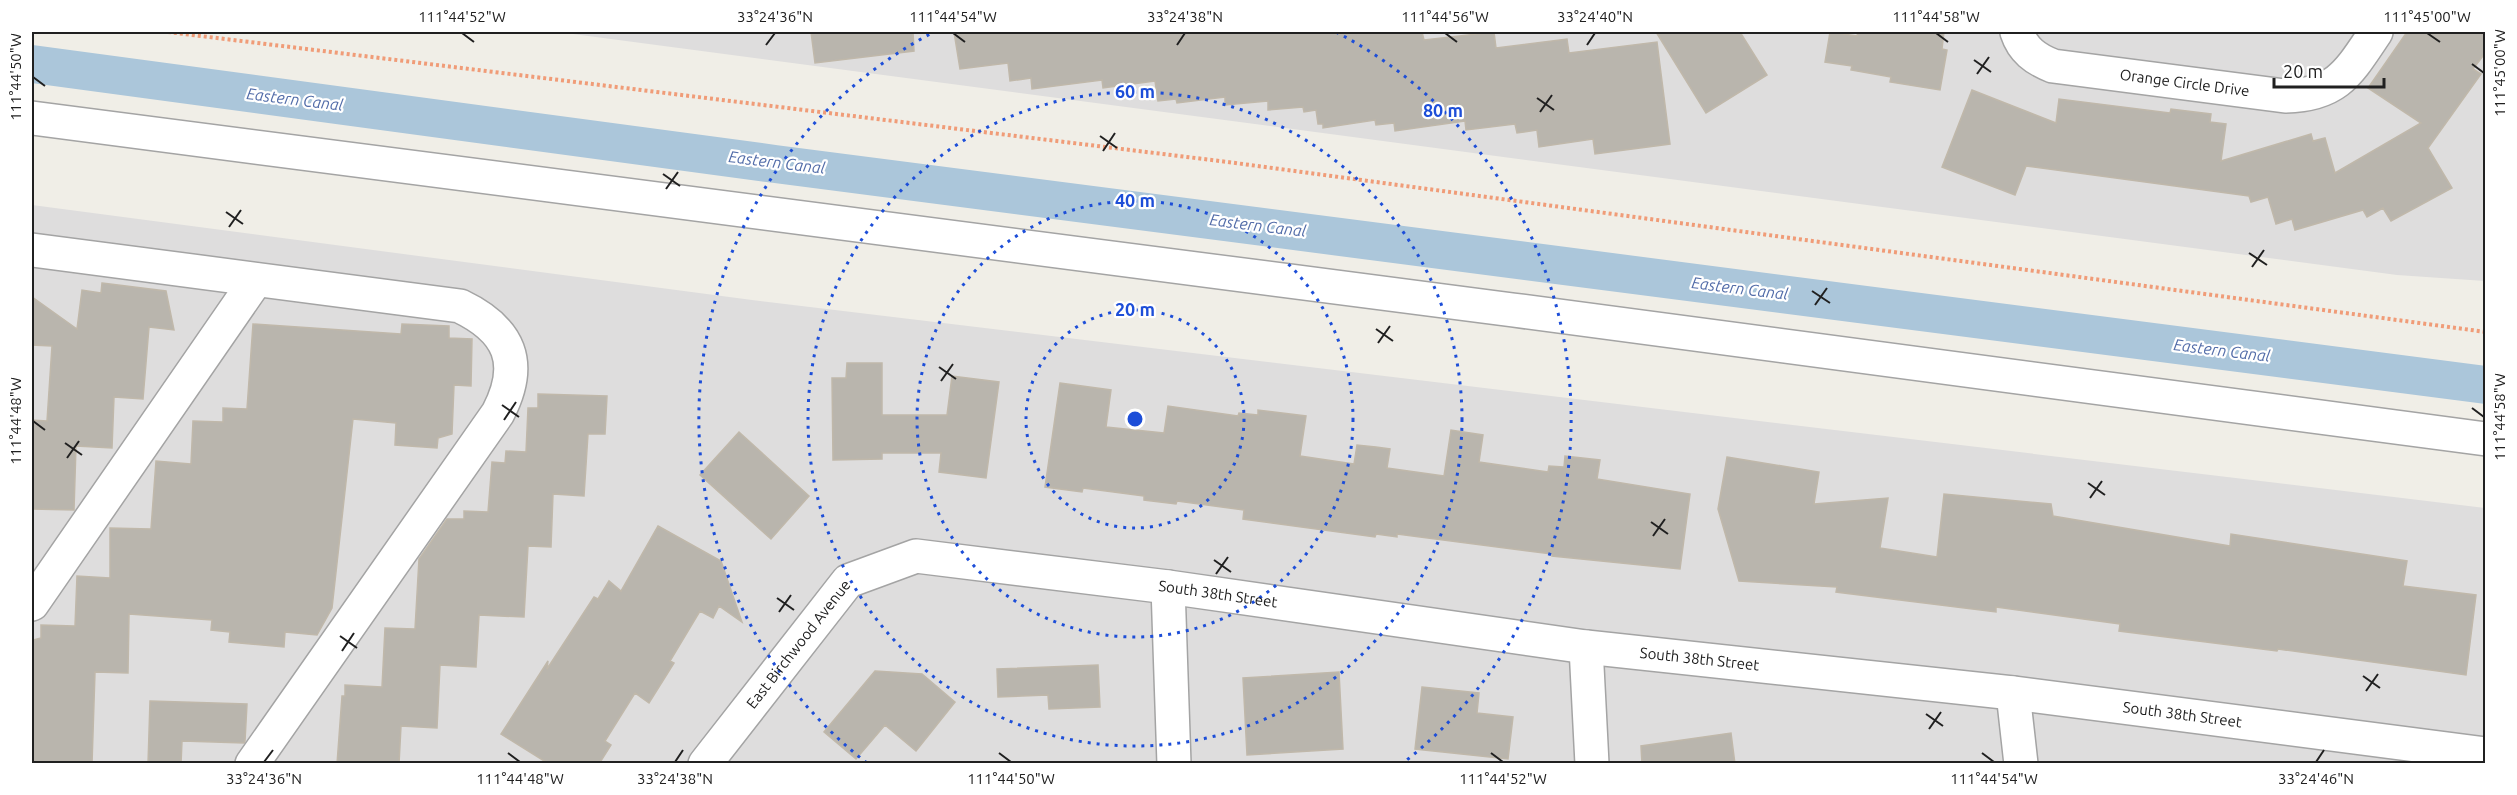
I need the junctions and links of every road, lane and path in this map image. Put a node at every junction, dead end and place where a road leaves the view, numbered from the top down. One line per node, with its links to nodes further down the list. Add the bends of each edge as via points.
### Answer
1 (168, 32): 7 (path, via 1228,162)
2 (2017, 32): 3 (street, Orange Circle Drive, via 2029,53 2053,66 2285,96 2323,91 2339,80)
3 (2376, 32)
4 (32, 118): 8 (street)
5 (32, 249): 6 (street)
6 (256, 280): 11 (street); 15 (street, via 460,306 499,333 512,360 506,398 498,413)
7 (2486, 332)
8 (2486, 440)
9 (915, 556): 10 (street, South 38th Street); 16 (street, East Birchwood Avenue, via 848,581)
10 (1168, 587): 12 (street, South 38th Street); 17 (street)
11 (32, 604)
12 (1586, 647): 13 (street, South 38th Street); 18 (street)
13 (2013, 693): 14 (street, South 38th Street); 19 (street)
14 (2486, 754)
15 (252, 764)
16 (705, 764)
17 (1174, 764)
18 (1592, 764)
19 (2021, 764)

